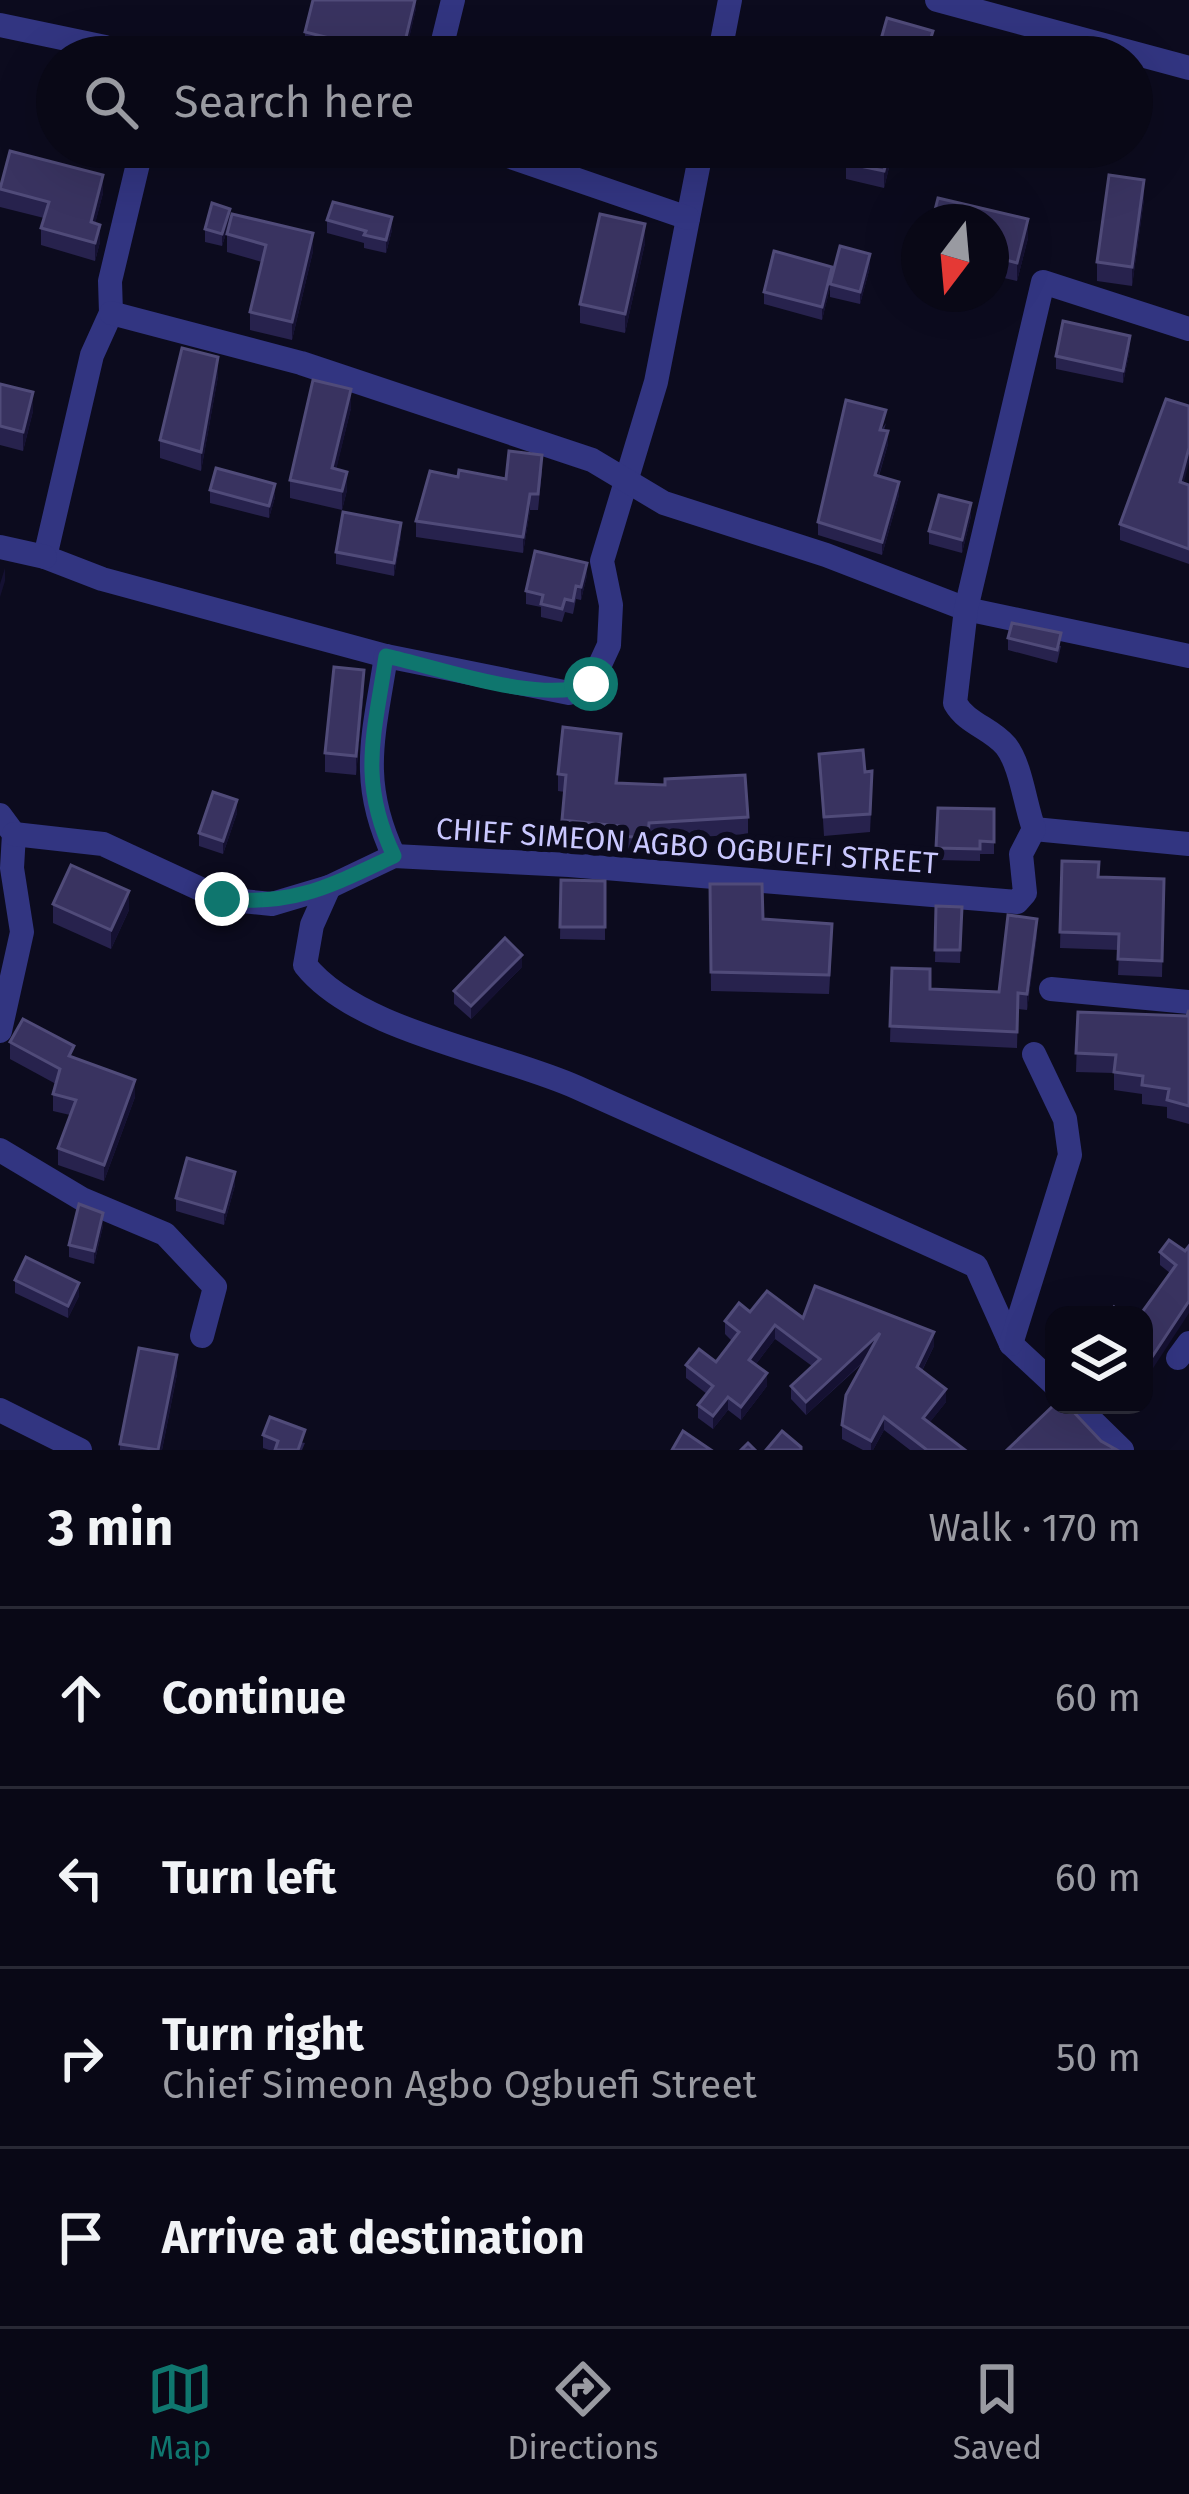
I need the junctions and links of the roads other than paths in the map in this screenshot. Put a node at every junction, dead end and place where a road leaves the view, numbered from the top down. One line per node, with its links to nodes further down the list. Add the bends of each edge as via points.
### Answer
1 (453, 0): 7 (street)
2 (730, 0): 8 (street)
3 (937, 0): 4 (street)
4 (994, 7): 9 (street)
5 (0, 25): 6 (street)
6 (52, 36)
7 (444, 36)
8 (723, 36)
9 (1087, 36)
10 (1153, 57): 11 (street)
11 (1189, 68)
12 (137, 168): 16 (street, via 110,281)
13 (543, 168): 15 (street)
14 (697, 168): 15 (street)
15 (688, 218): 18 (street, via 656,382)
16 (111, 313): 18 (street, via 450,412 592,460); 20 (street, via 92,356)
17 (1189, 329): 21 (street, via 1043,282)
18 (626, 484): 21 (street); 22 (street, via 602,561 609,645 591,684 569,693 541,690)
19 (0, 547): 20 (street)
20 (45, 557): 22 (street)
21 (966, 609): 23 (street); 25 (street, via 955,703 1004,743)
22 (386, 656): 27 (street, via 368,772)
23 (1189, 656)
24 (7, 825): 28 (street, CHIEF SIMEON AGBO OGBUEFI STREET, via 103,844 222,899 272,904); 30 (street)
25 (1034, 829): 26 (street); 27 (street, CHIEF SIMEON AGBO OGBUEFI STREET, via 1021,854 1025,893 1017,902)
26 (1189, 844)
27 (394, 856): 28 (street, CHIEF SIMEON AGBO OGBUEFI STREET)
28 (328, 887): 37 (street, via 305,965 325,991 572,1085 976,1266)
29 (0, 896): 30 (street, via 12,898)
30 (22, 932): 33 (street)
31 (1051, 989): 32 (street)
32 (1189, 1002)
33 (0, 1031)
34 (1034, 1054): 37 (street, via 1065,1120 1070,1155)
35 (0, 1150): 36 (street, via 82,1199 165,1234 215,1287)
36 (202, 1336)
37 (1011, 1344): 38 (street)
38 (1045, 1376)
39 (0, 1410): 41 (street)
40 (1085, 1414): 42 (street)
41 (80, 1450)
42 (1122, 1450)

